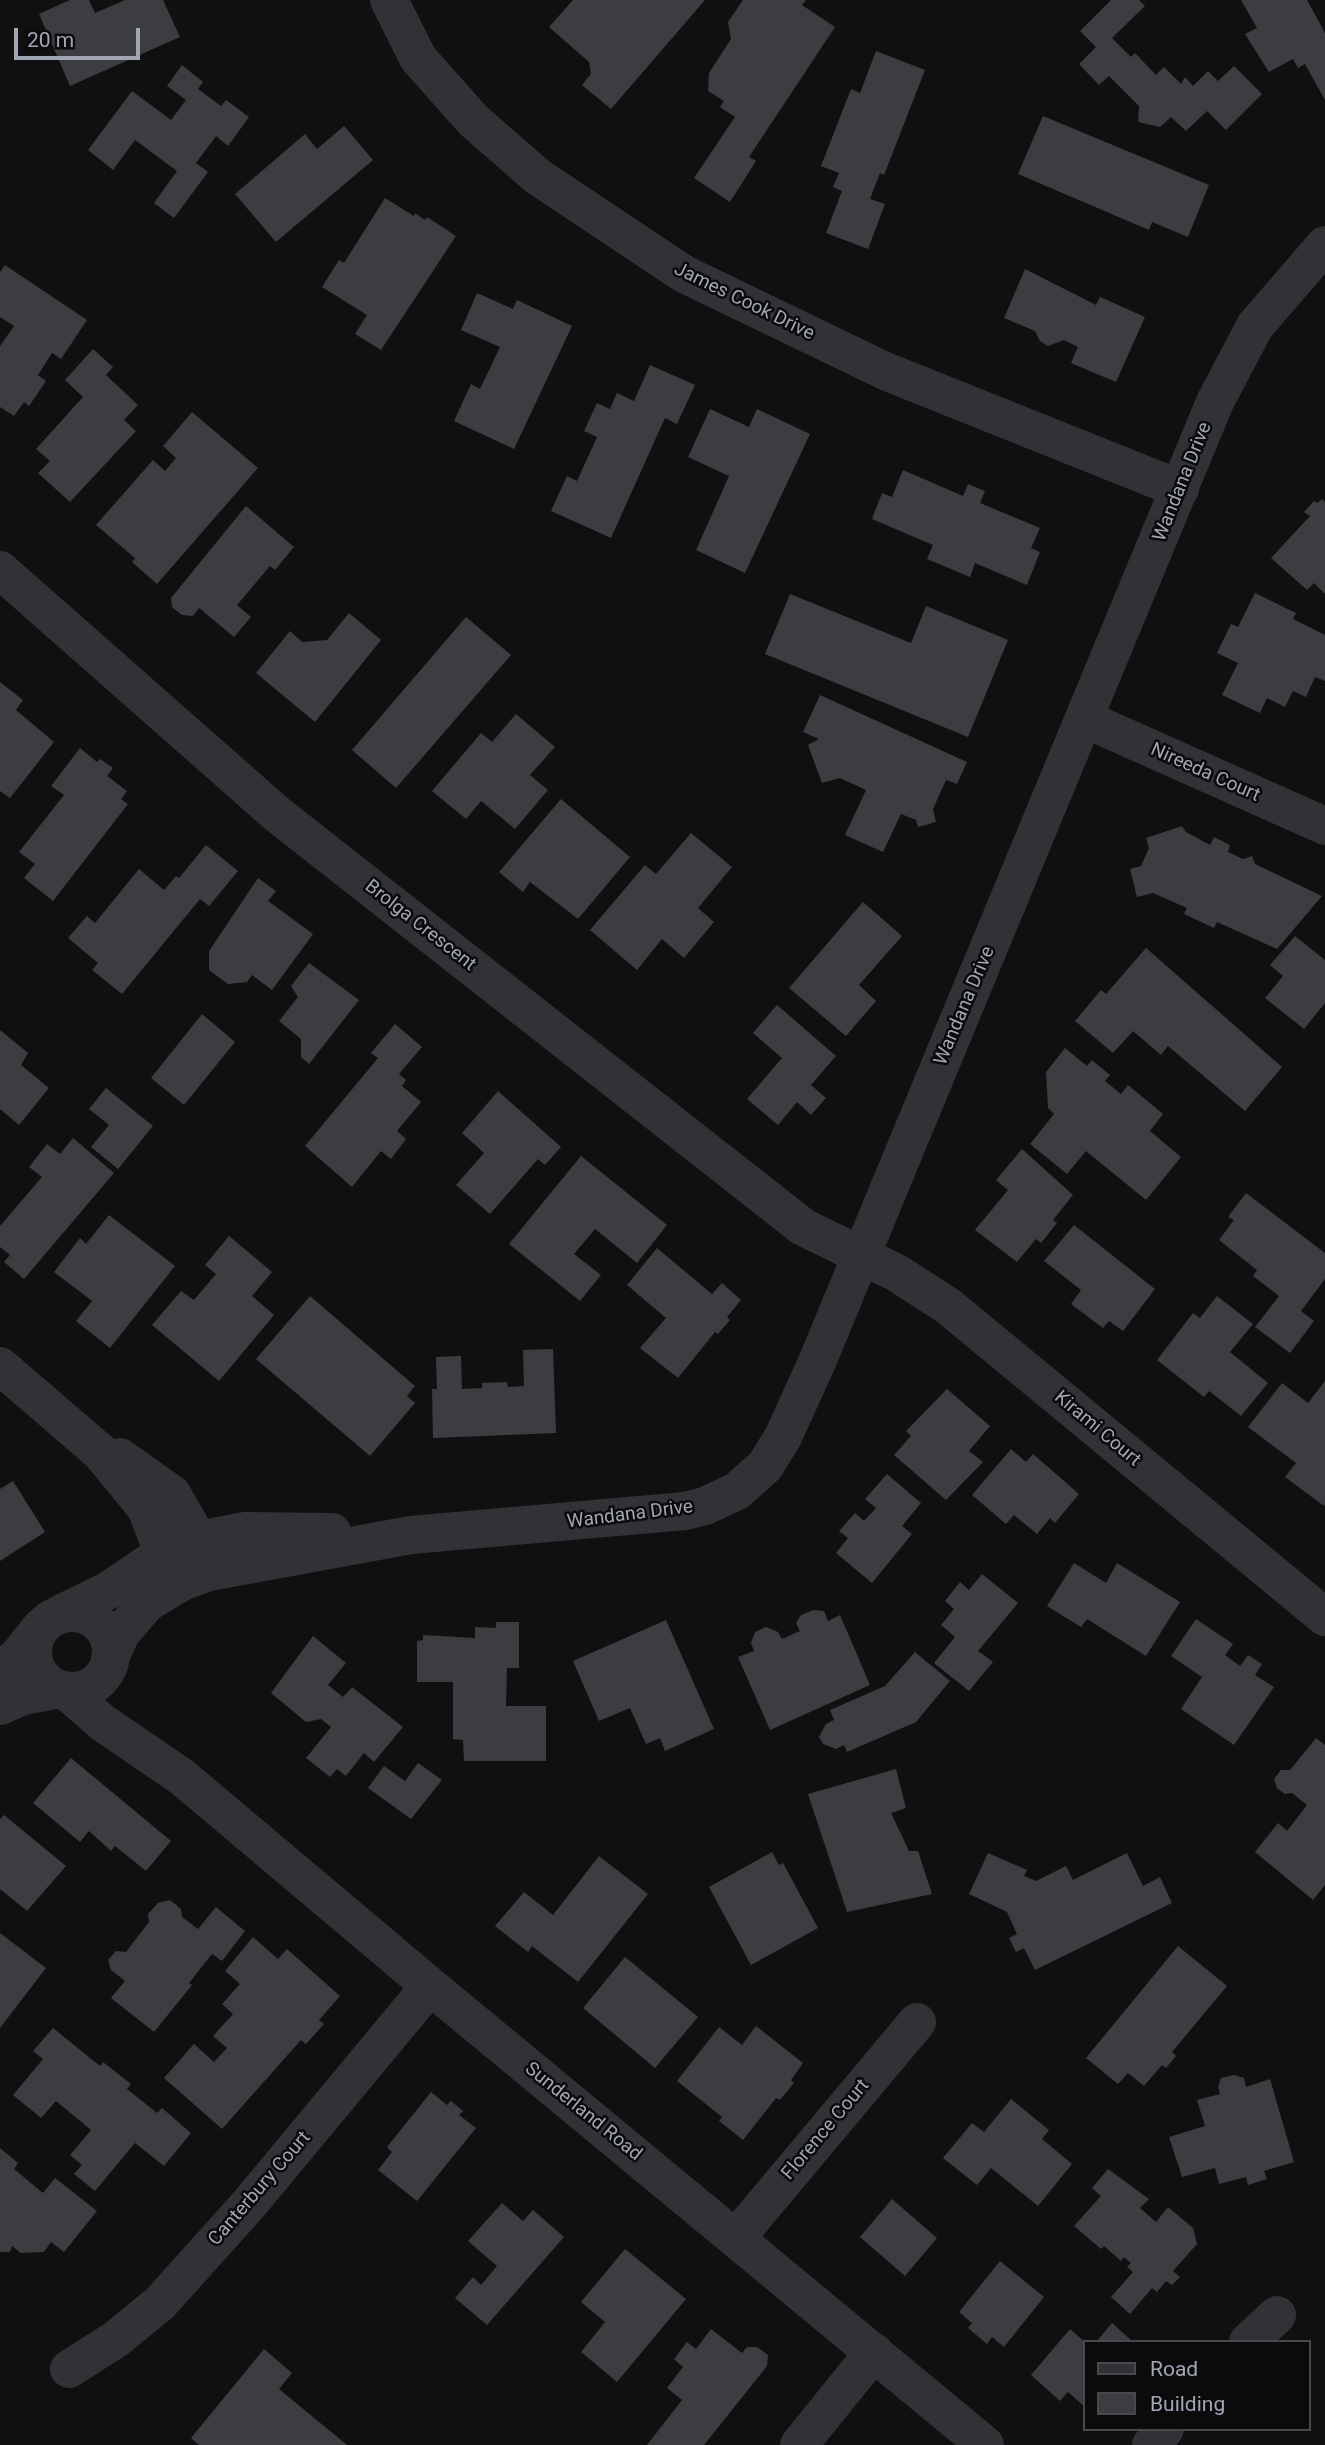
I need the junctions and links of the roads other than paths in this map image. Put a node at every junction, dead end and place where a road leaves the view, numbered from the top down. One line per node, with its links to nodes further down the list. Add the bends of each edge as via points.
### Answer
1 (389, 0): 3 (street, James Cook Drive, via 418,58 473,120 537,176 684,274 885,371)
2 (1325, 245): 3 (street, Wandana Drive, via 1255,326 1215,402)
3 (1180, 489): 5 (street, Wandana Drive)
4 (0, 570): 7 (street, Brolga Crescent, via 277,814 803,1227)
5 (1085, 719): 6 (street, Nireeda Court); 7 (street, Wandana Drive)
6 (1325, 826)
7 (860, 1255): 10 (street, Wandana Drive, via 783,1437 765,1466 737,1491 705,1506 661,1516); 14 (street, Kirami Court, via 948,1306)
8 (0, 1366): 9 (street)
9 (77, 1429): 11 (street, via 168,1490); 12 (street, via 146,1507)
10 (435, 1533): 11 (street, Wandana Drive, via 257,1530); 13 (street, Wandana Drive, via 260,1561)
11 (198, 1539): 12 (street, Wandana Drive); 13 (street)
12 (163, 1553): 13 (street); 15 (street, Wandana Drive, via 109,1590)
13 (193, 1578): 16 (street, Wandana Drive, via 147,1603 121,1633)
14 (1325, 1617)
15 (50, 1621): 16 (street, via 80,1614 97,1622 109,1642); 17 (street, Wandana Drive); 18 (street, via 33,1647 36,1668 41,1677)
16 (109, 1662): 18 (street, Wandana Drive, via 93,1685); 20 (street, Sunderland Road, via 120,1700)
17 (0, 1670)
18 (63, 1690): 19 (street, Wandana Drive, via 23,1696); 20 (street, Sunderland Road)
19 (0, 1706)
20 (182, 1777): 21 (street, Sunderland Road)
21 (430, 1986): 23 (street, Sunderland Road); 27 (street, Canterbury Court, via 249,2204 160,2303)
22 (917, 2022): 23 (street, Florence Court)
23 (736, 2238): 26 (street, Sunderland Road)
24 (1278, 2315): 25 (street)
25 (1250, 2340)
26 (874, 2352): 29 (street); 30 (street, Sunderland Road)
27 (69, 2370)
28 (1163, 2431): 31 (street)
29 (799, 2445)
30 (985, 2445)
31 (1151, 2445)

